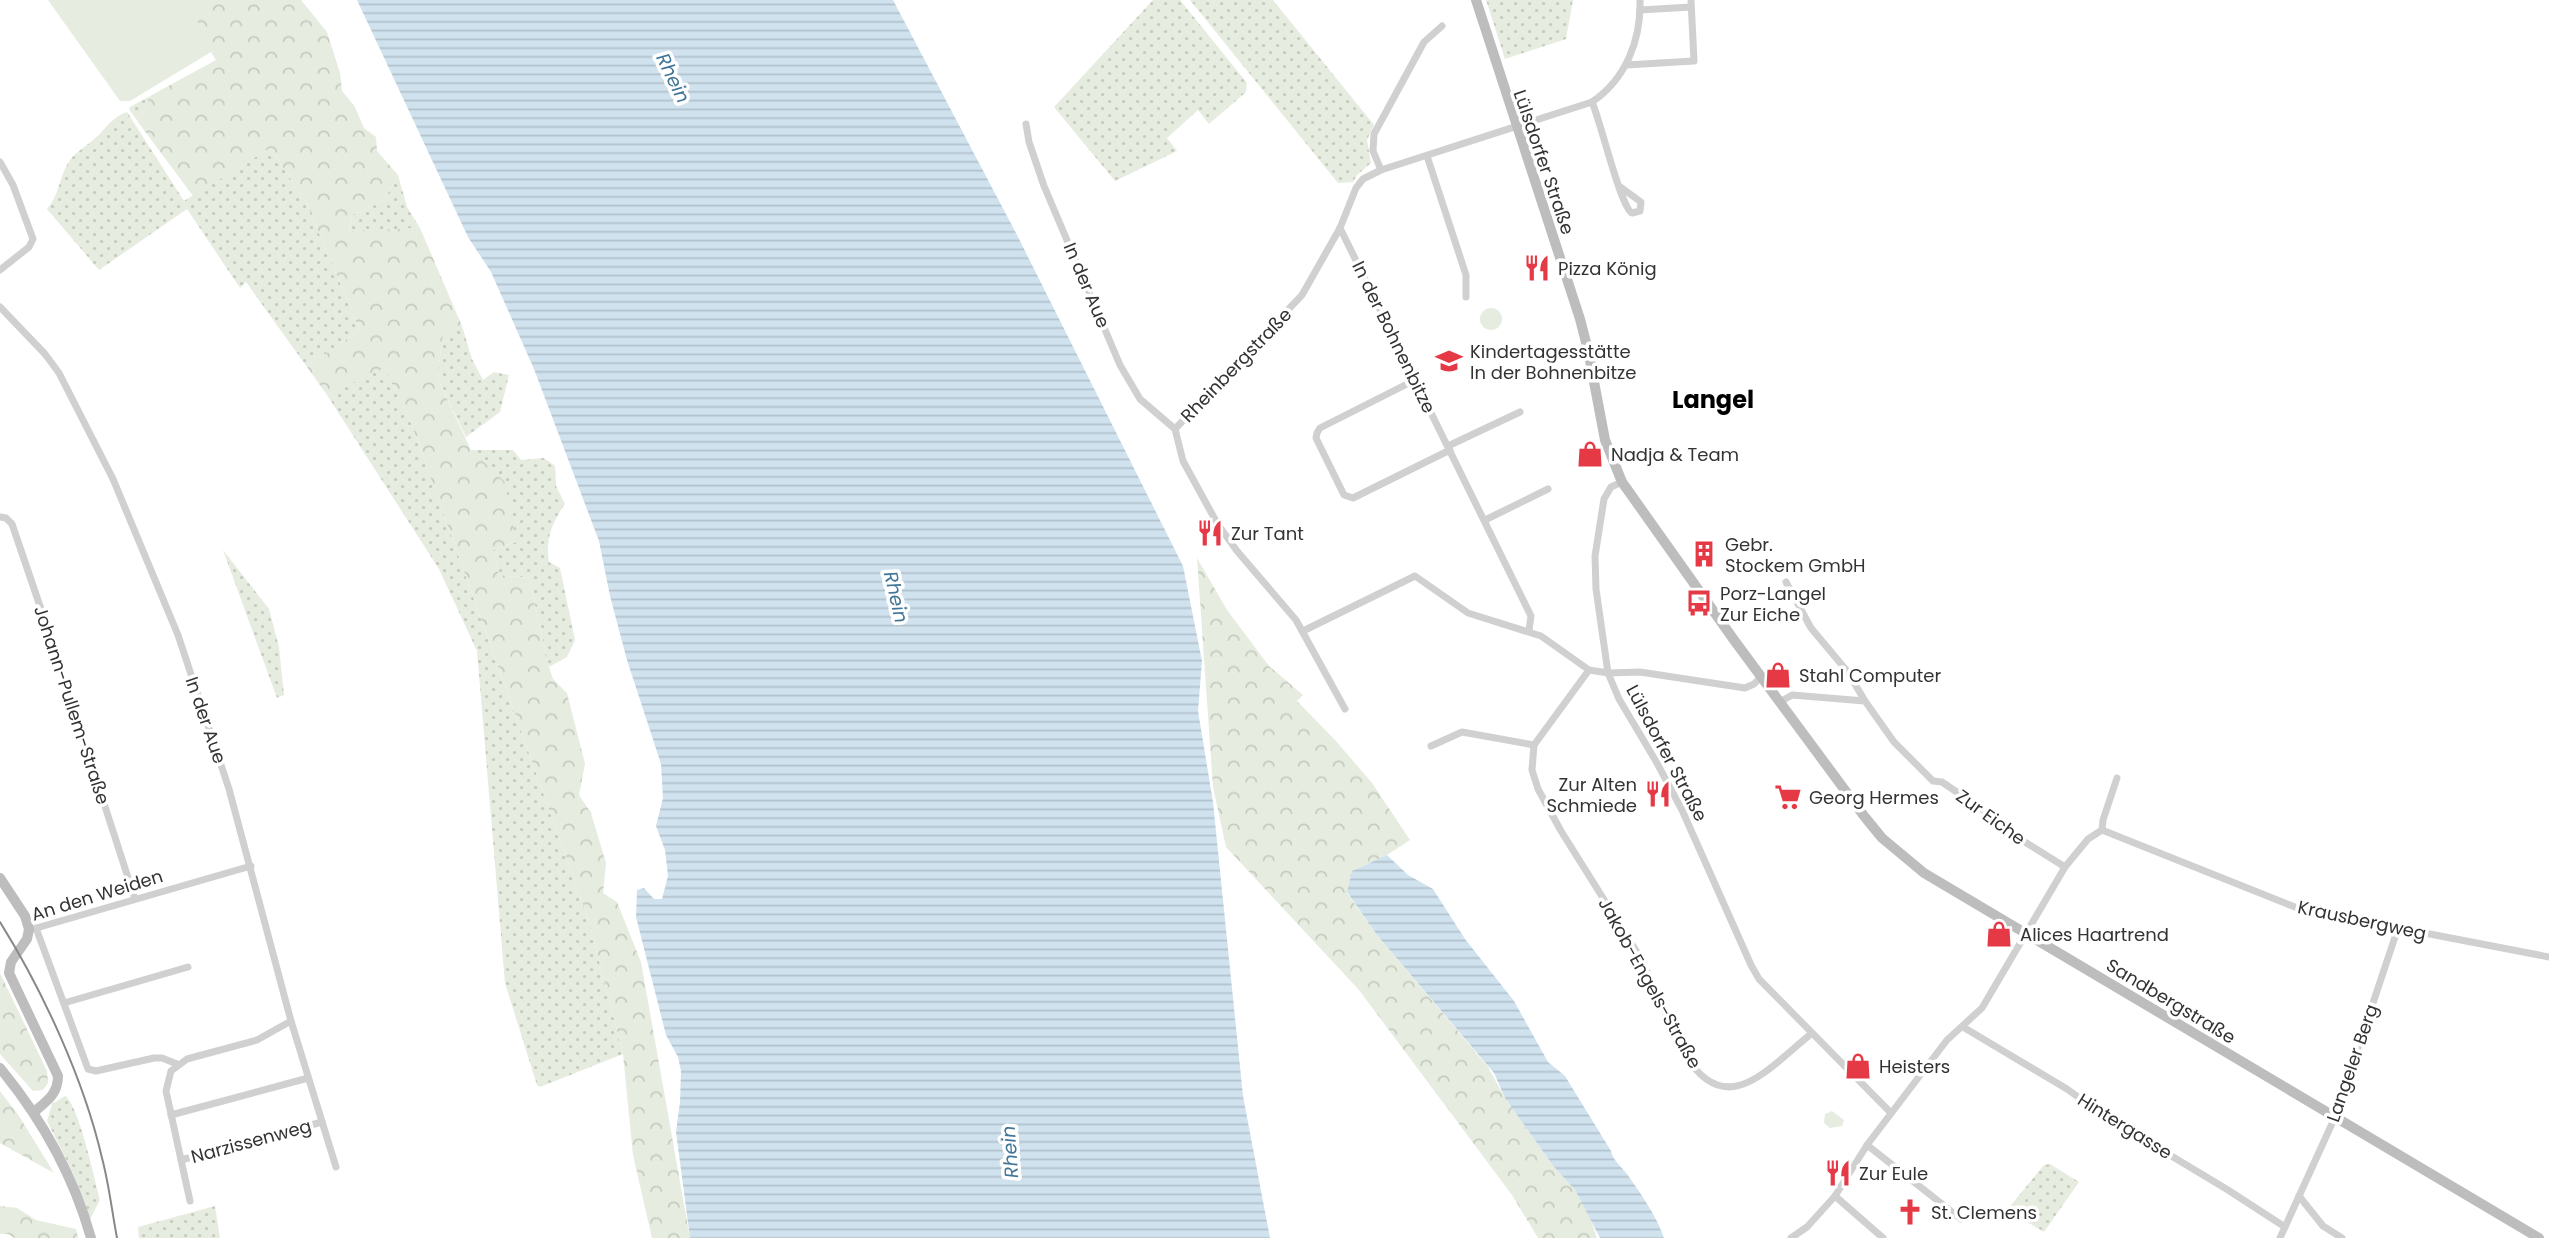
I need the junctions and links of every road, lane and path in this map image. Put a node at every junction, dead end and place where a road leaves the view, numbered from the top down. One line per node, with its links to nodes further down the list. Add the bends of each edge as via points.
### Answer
1 (1476, 0): 9 (street, Lülsdorfer Straße)
2 (1640, 0): 4 (street)
3 (1691, 4): 4 (street); 6 (street, via 1694,61)
4 (1640, 10): 6 (street)
5 (1442, 26): 12 (street, via 1424,42 1374,134 1373,150)
6 (1626, 65): 7 (street, via 1608,90)
7 (1592, 102): 9 (street, Rheinbergstraße); 13 (street)
8 (1026, 124): 20 (street, In der Aue, via 1044,187 1120,365 1140,399)
9 (1516, 127): 10 (street, Rheinbergstraße); 22 (street, Lülsdorfer Straße, via 1580,319 1605,440)
10 (1427, 156): 12 (street, Rheinbergstraße); 16 (street, via 1466,275)
11 (0, 162): 15 (street, via 33,239)
12 (1381, 170): 14 (street, Rheinbergstraße, via 1356,188)
13 (1619, 186)
14 (1340, 228): 18 (street, In der Bohnenbitze); 20 (street, Rheinbergstraße, via 1302,295)
15 (0, 270)
16 (1466, 296)
17 (0, 307): 39 (street, In der Aue, via 60,373 113,479 178,635)
18 (1415, 380): 21 (street, In der Bohnenbitze); 21 (street, via 1320,428 1317,438 1344,495 1353,498)
19 (1520, 412): 21 (street)
20 (1175, 429): 27 (street, Rheinbergstraße, via 1182,461 1220,527)
21 (1449, 448): 25 (street, In der Bohnenbitze)
22 (1622, 482): 30 (street, Lülsdorfer Straße, via 1611,487 1604,499 1595,556); 31 (street, Sandbergstraße)
23 (1548, 489): 25 (street)
24 (0, 517): 42 (street, Johann-Pullem-Straße, via 12,524)
25 (1485, 520): 28 (street, In der Bohnenbitze, via 1531,616)
26 (1786, 582): 32 (street, Zur Eiche, via 1811,628)
27 (1303, 631): 28 (street, via 1415,576 1468,613); 34 (street, Rheinbergstraße)
28 (1529, 631): 29 (street)
29 (1589, 670): 30 (street); 35 (street)
30 (1608, 673): 31 (street, via 1640,672 1745,688); 51 (street, Lülsdorfer Straße, via 1682,810 1751,965)
31 (1761, 677): 33 (street, Sandbergstraße)
32 (1865, 701): 33 (street, via 1792,695); 40 (street, Zur Eiche, via 1894,742 1933,781 1942,782)
33 (1780, 702): 45 (street, Sandbergstraße, via 1864,816 1901,856)
34 (1345, 709)
35 (1534, 745): 36 (street, via 1462,732); 51 (street, Jakob-Engels-Straße, via 1532,769 1538,789 1640,957 1695,1070 1719,1087 1738,1087)
36 (1431, 746)
37 (2117, 778): 38 (street)
38 (2102, 830): 40 (street, via 2088,839); 43 (street, Krausbergweg, via 2300,909)
39 (251, 866): 42 (street, An den Weiden); 49 (street, In der Aue)
40 (2065, 867): 45 (street)
41 (0, 878): 44 (street)
42 (135, 899): 44 (street, An den Weiden)
43 (2398, 928): 46 (street, Krausbergweg); 58 (street, Langeler Berg)
44 (32, 929): 48 (street); 55 (street, An den Weiden, via 8,968 58,1076 55,1094)
45 (2025, 934): 50 (street, via 1982,1008); 58 (street, Sandbergstraße)
46 (2549, 957)
47 (188, 967): 48 (street)
48 (64, 1003): 52 (street, via 86,1066 92,1071 153,1058)
49 (291, 1021): 52 (street, via 257,1040); 54 (street, In der Aue)
50 (1963, 1027): 56 (street, via 1947,1040); 67 (street, Hintergasse)
51 (1811, 1034): 56 (street, Lülsdorfer Straße)
52 (177, 1064): 57 (street, via 167,1081)
53 (0, 1068): 55 (street)
54 (308, 1078): 57 (street); 59 (street, In der Aue)
55 (34, 1112): 68 (street, via 66,1169)
56 (1891, 1114): 60 (street)
57 (171, 1115): 61 (street)
58 (2335, 1117): 64 (street, Langeler Berg); 73 (street, Sandbergstraße)
59 (322, 1122): 61 (street, Narzissenweg); 62 (street, In der Aue)
60 (1867, 1145): 63 (street); 66 (street)
61 (181, 1160): 65 (street)
62 (336, 1167)
63 (1835, 1196): 69 (street); 70 (street)
64 (2299, 1196): 67 (street, Langeler Berg); 72 (street, via 2323,1226)
65 (190, 1201)
66 (1961, 1219)
67 (2285, 1227): 71 (street, Langeler Berg)
68 (91, 1238)
69 (1791, 1238)
70 (1883, 1238)
71 (2280, 1238)
72 (2342, 1238)
73 (2539, 1238)

